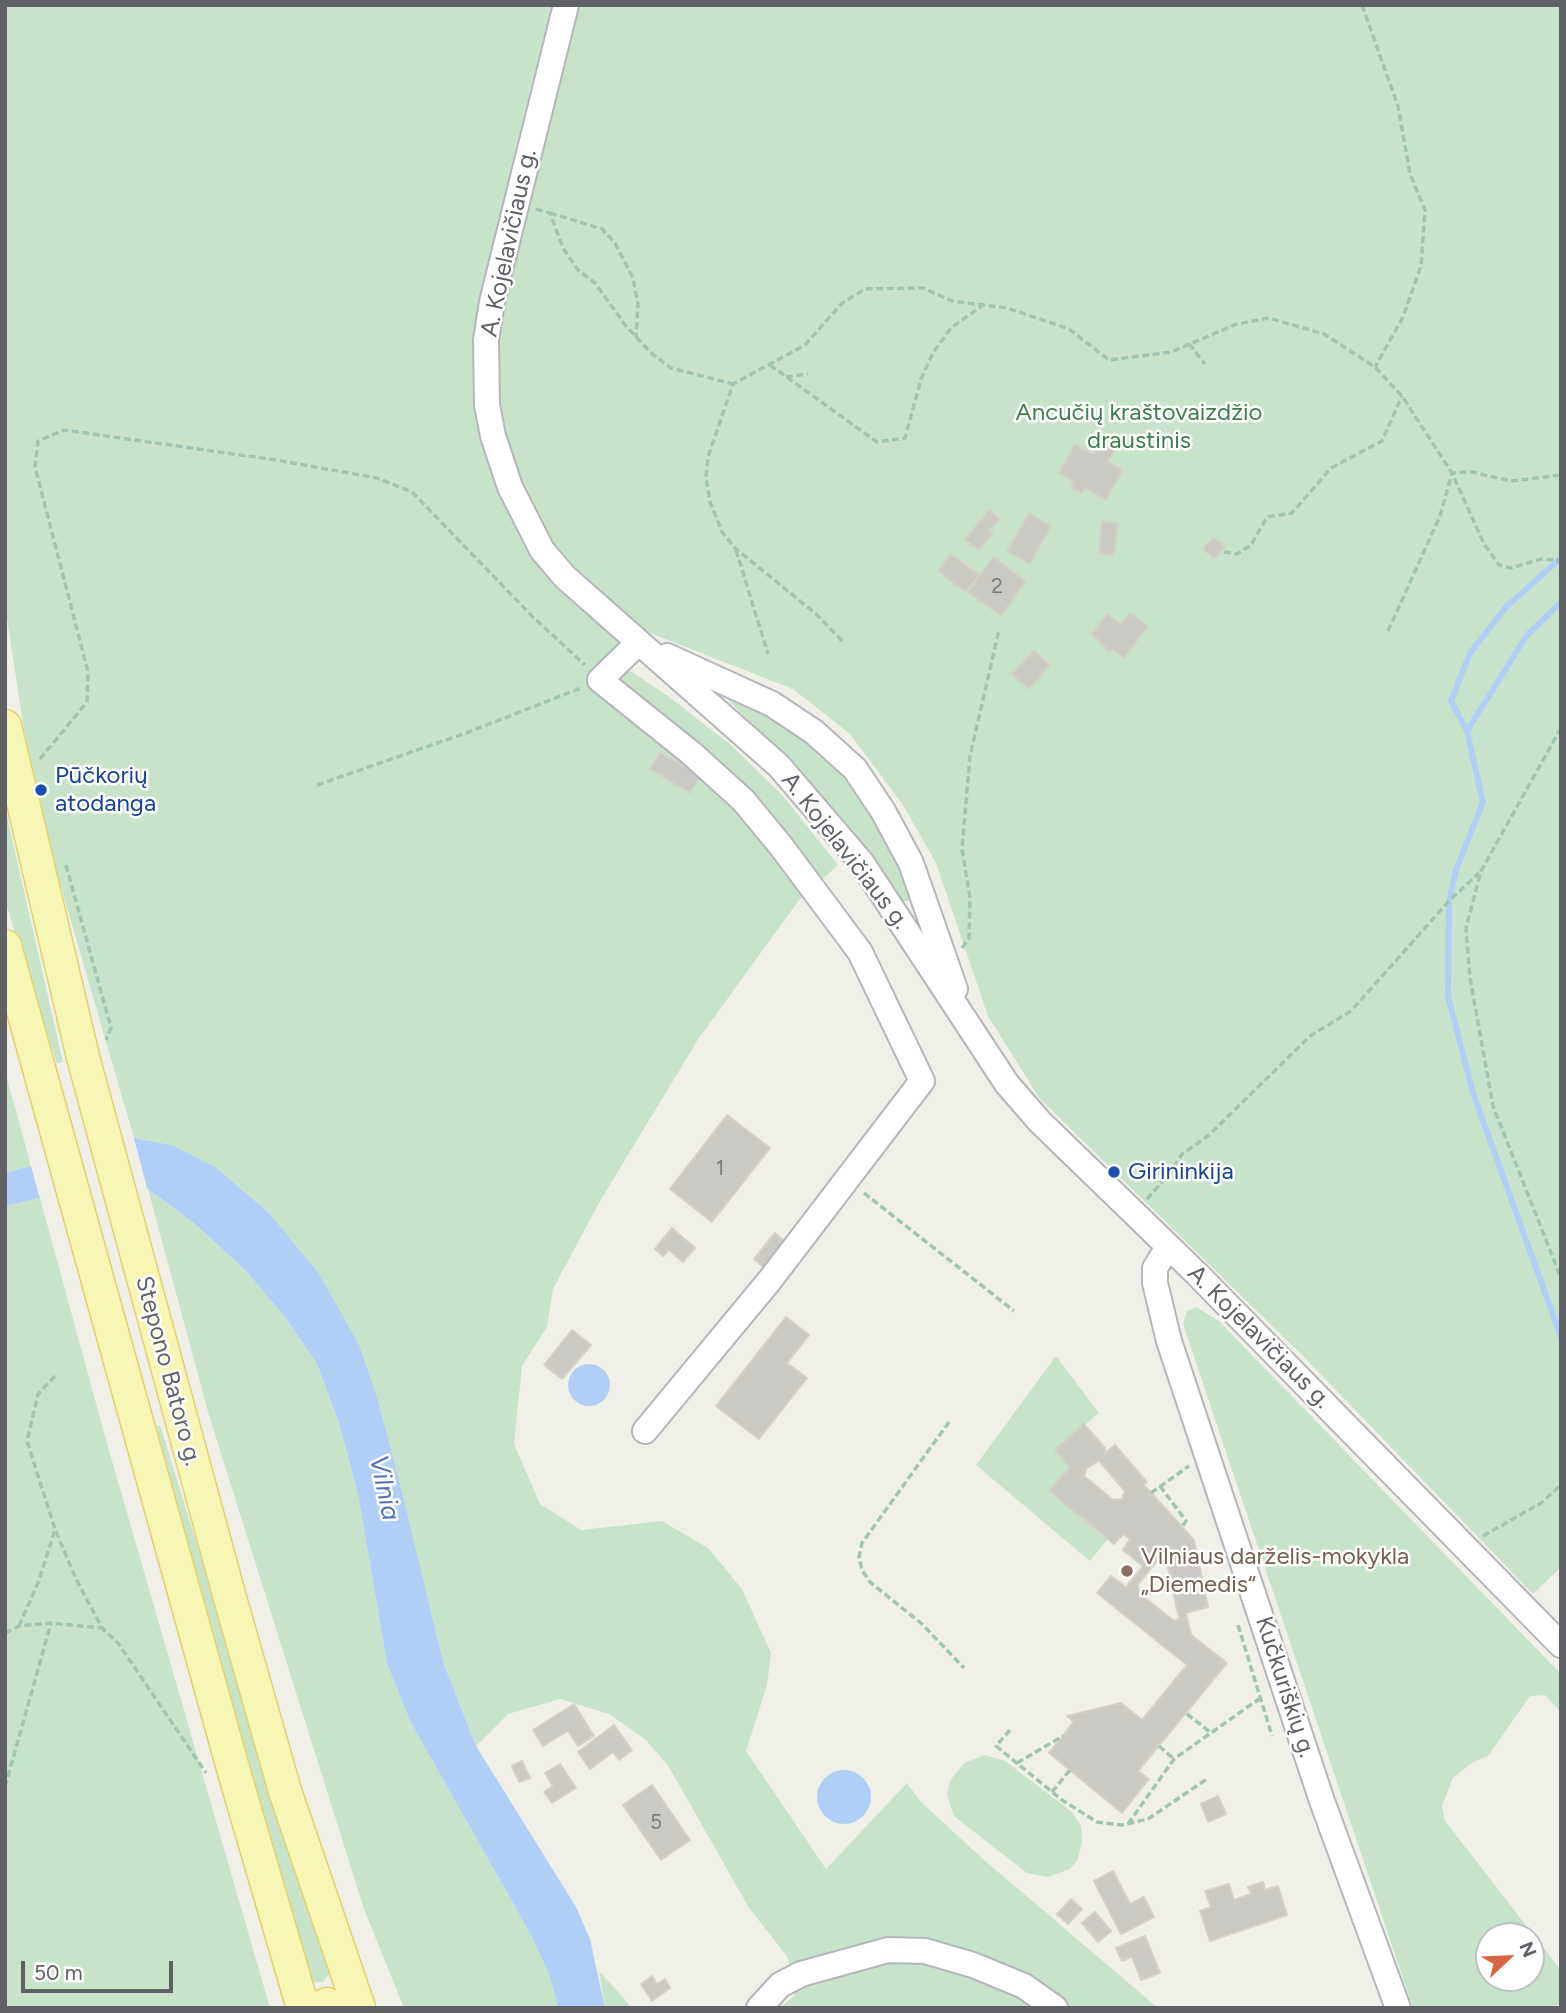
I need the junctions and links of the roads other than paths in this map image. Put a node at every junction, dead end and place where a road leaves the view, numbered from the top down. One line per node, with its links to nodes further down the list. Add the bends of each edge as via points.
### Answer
1 (566, 5): 2 (street, A. Kojelavičiaus g., via 492,302 486,341 487,405 510,487 542,550)
2 (638, 643): 5 (street, A. Kojelavičiaus g., via 742,730 825,817 862,863); 5 (street, A. Kojelavičiaus g., via 772,704 814,732 855,769 911,863); 7 (street, via 600,680 743,800 781,845 860,953 922,1081 770,1280)
3 (5, 726): 12 (main road, Stepono Batoro g., via 83,1057 181,1420 285,1791)
4 (5, 946): 9 (main road, Stepono Batoro g.)
5 (966, 1023): 6 (street, A. Kojelavičiaus g., via 1007,1084 1040,1122)
6 (1168, 1247): 8 (street, A. Kojelavičiaus g.); 15 (street, Kučkuriškių g., via 1155,1268 1160,1312 1322,1801)
7 (645, 1431)
8 (1561, 1645)
9 (303, 2008)
10 (318, 2008): 11 (main road, via 327,2004)
11 (335, 2008)
12 (359, 2008)
13 (759, 2008): 14 (street, via 780,1986 801,1974 888,1950 925,1951 974,1965 1024,1986)
14 (1055, 2008)
15 (1398, 2008)

